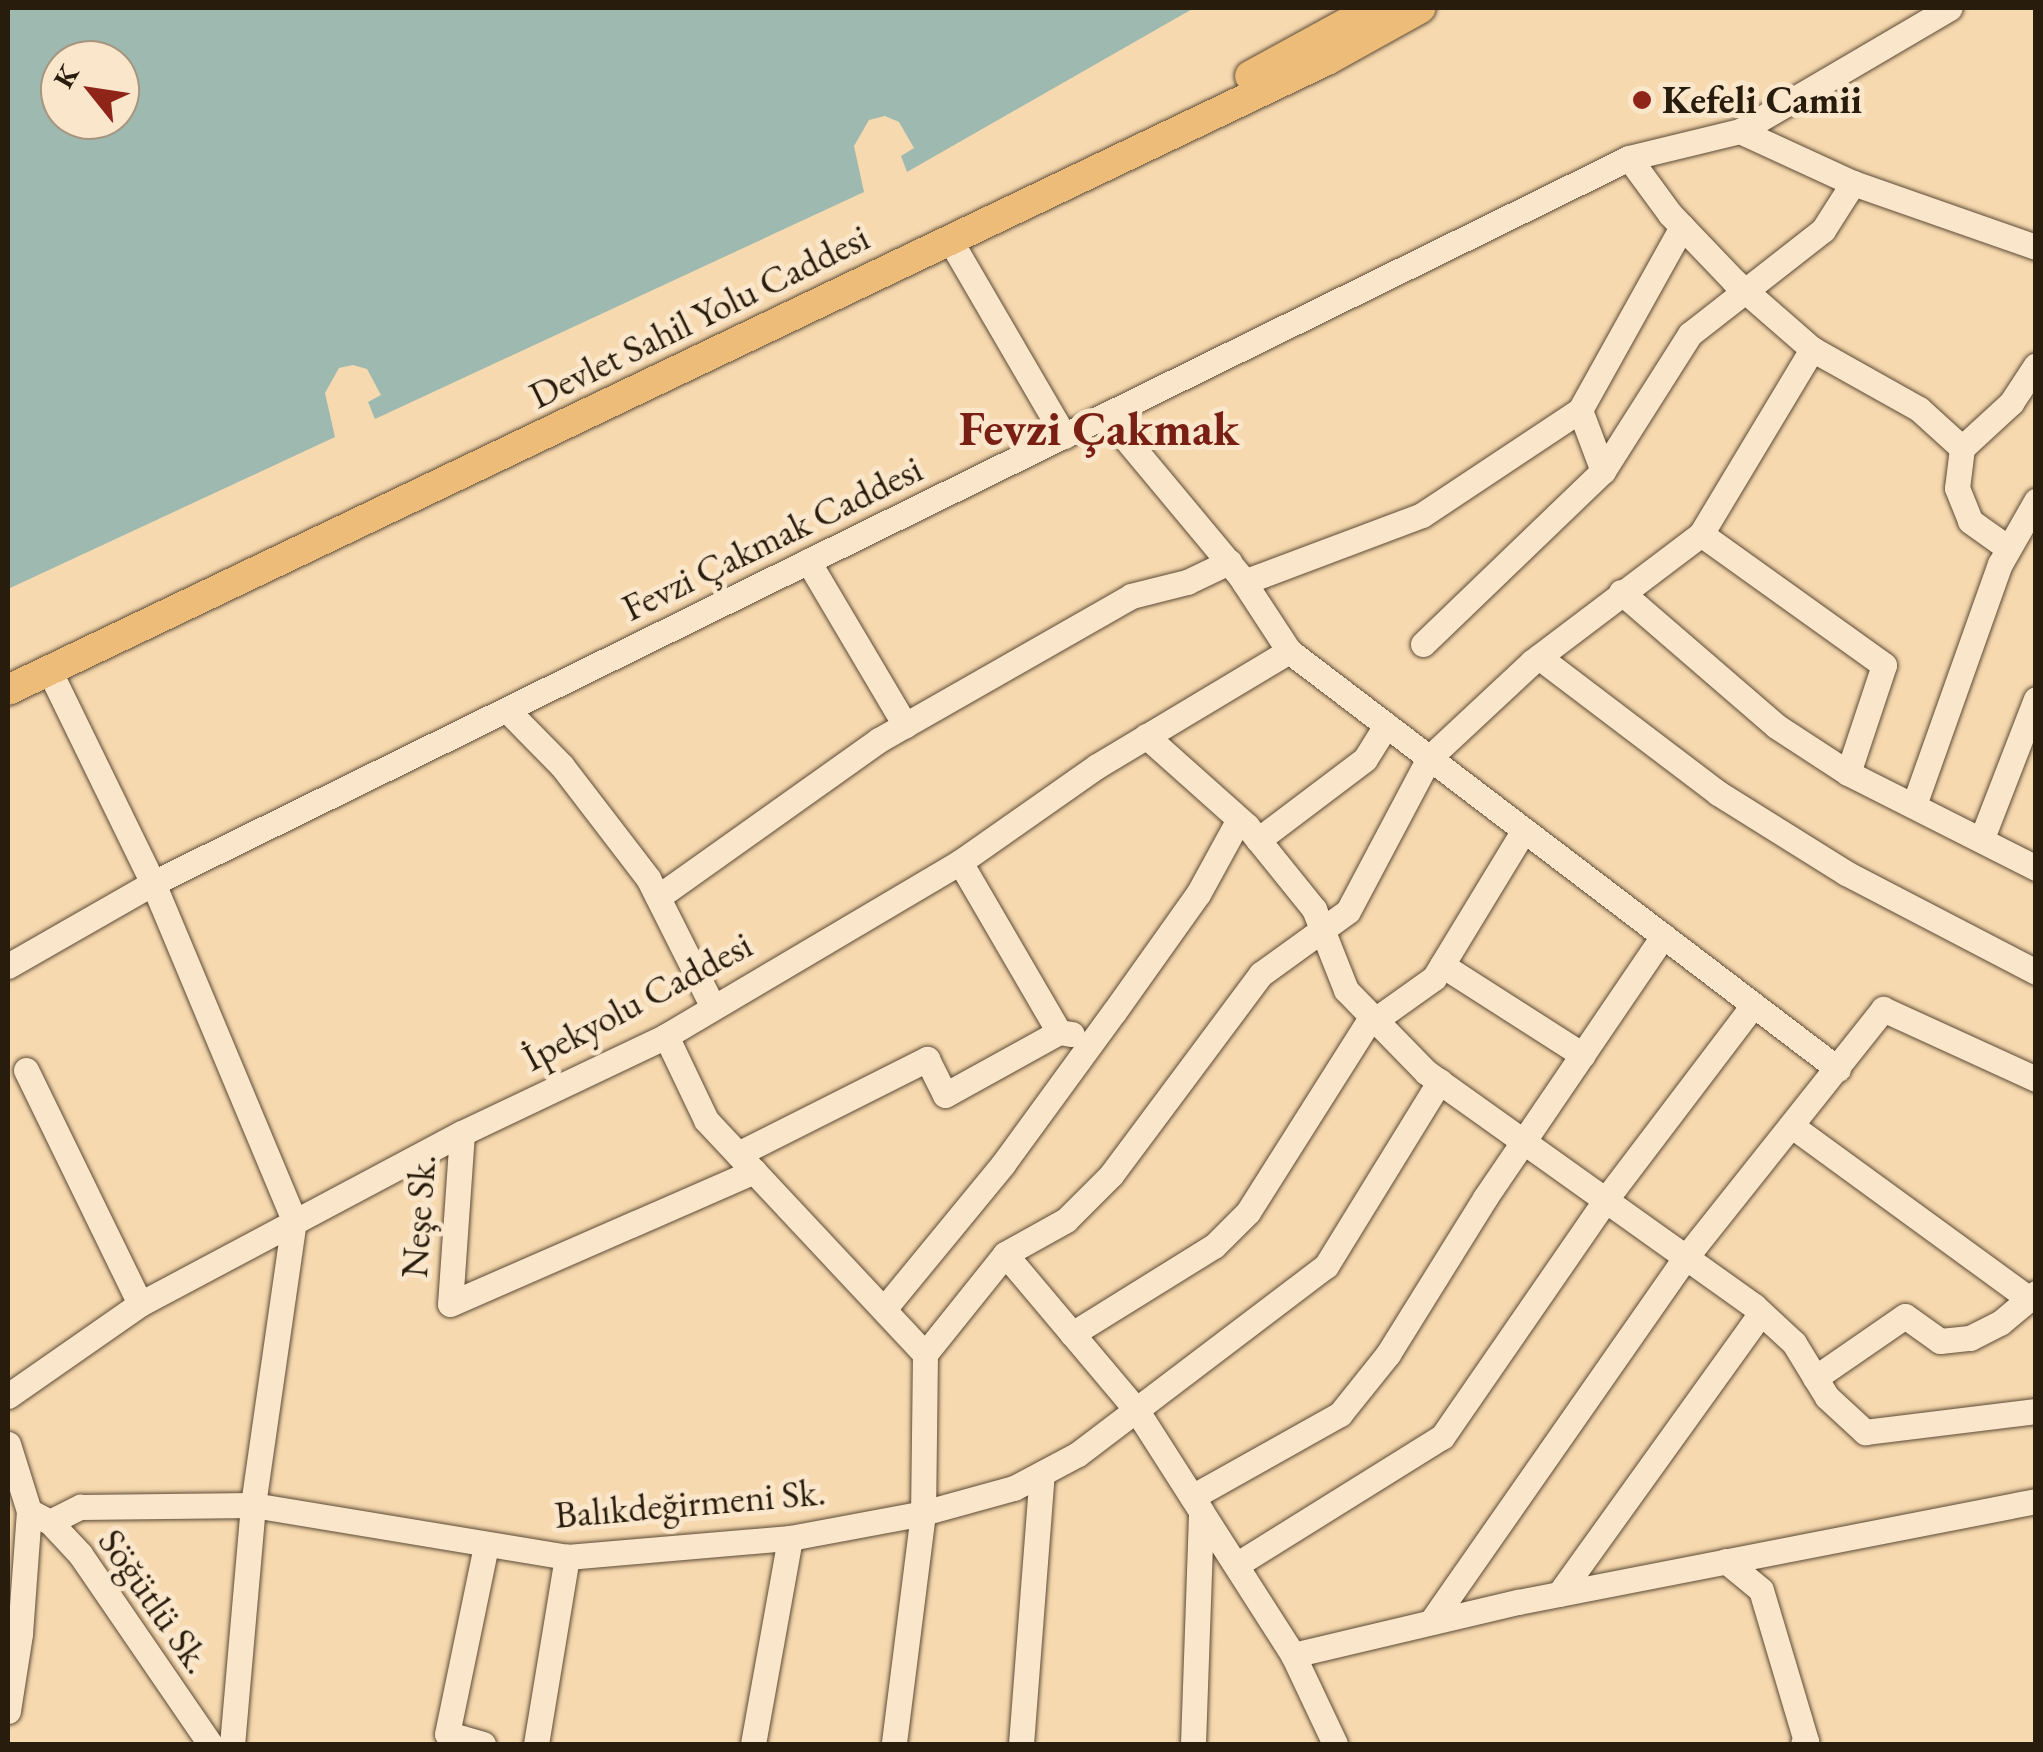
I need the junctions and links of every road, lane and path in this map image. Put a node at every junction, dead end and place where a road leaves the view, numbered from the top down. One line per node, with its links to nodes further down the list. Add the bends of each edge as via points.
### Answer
1 (1374, 8): 28 (main road, Devlet Sahil Yolu Caddesi, via 1200,104)
2 (1421, 8): 8 (main road, Devlet Sahil Yolu Caddesi, via 1327,60)
3 (1950, 8): 4 (street, Fevzi Çakmak Caddesi)
4 (1740, 132): 5 (street, Fevzi Çakmak Caddesi); 6 (street)
5 (1629, 158): 7 (street); 14 (street, Fevzi Çakmak Caddesi)
6 (1853, 183): 9 (street); 10 (street, via 1824,230)
7 (1682, 227): 10 (street); 13 (street)
8 (950, 240): 15 (street); 27 (main road, Devlet Sahil Yolu Caddesi)
9 (2036, 248)
10 (1743, 289): 11 (street); 17 (street, via 1690,334)
11 (1812, 349): 16 (street, via 1919,409); 19 (street)
12 (2036, 364): 16 (street, via 2011,403)
13 (1580, 410): 17 (street); 22 (street, via 1422,515)
14 (1106, 415): 15 (street, Fevzi Çakmak Caddesi); 22 (street)
15 (1064, 436): 21 (street, Fevzi Çakmak Caddesi)
16 (1962, 448): 20 (street, via 1957,488 1970,521)
17 (1604, 471): 24 (street)
18 (2036, 501): 20 (street)
19 (1700, 534): 23 (street); 36 (street, via 1884,665)
20 (2008, 548): 37 (street)
21 (808, 561): 31 (street, Fevzi Çakmak Caddesi); 32 (street)
22 (1237, 572): 25 (street); 32 (street, via 1131,596)
23 (1621, 592): 26 (street); 36 (street, via 1776,726)
24 (1423, 644)
25 (1289, 651): 33 (street); 34 (street, İpekyolu Caddesi)
26 (1539, 657): 35 (street); 50 (street, via 1718,793 1846,872)
27 (49, 670): 29 (main road, Devlet Sahil Yolu Caddesi); 44 (street)
28 (8, 671)
29 (8, 690)
30 (2036, 700): 40 (street)
31 (506, 710): 44 (street, Fevzi Çakmak Caddesi); 45 (street, via 562,766)
32 (905, 725): 45 (street)
33 (1386, 725): 35 (street); 41 (street, via 1366,759)
34 (1146, 736): 38 (street); 42 (street, İpekyolu Caddesi)
35 (1429, 758): 39 (street); 46 (street, via 1348,911)
36 (1848, 773): 37 (street)
37 (1914, 806): 40 (street)
38 (1239, 819): 41 (street); 56 (street, via 1198,894)
39 (1524, 830): 47 (street); 48 (street)
40 (1982, 838): 43 (street)
41 (1258, 840): 46 (street)
42 (960, 862): 52 (street, İpekyolu Caddesi); 54 (street)
43 (2036, 868)
44 (153, 883): 49 (street, Fevzi Çakmak Caddesi); 67 (street)
45 (658, 897): 52 (street)
46 (1321, 926): 53 (street, via 1346,990); 68 (street, via 1261,974 1111,1176 1066,1220)
47 (1663, 936): 51 (street); 57 (street)
48 (1442, 965): 53 (street, via 1434,978); 57 (street)
49 (8, 966)
50 (2036, 972)
51 (1754, 1004): 58 (street); 66 (street)
52 (714, 1006): 55 (street, İpekyolu Caddesi)
53 (1374, 1018): 61 (street); 74 (street, via 1248,1212 1214,1246)
54 (1060, 1032): 56 (street); 65 (street, via 945,1095 927,1059)
55 (666, 1036): 63 (street, İpekyolu Caddesi); 65 (street, via 706,1120)
56 (1096, 1038): 72 (street)
57 (1583, 1055): 64 (street)
58 (1838, 1069): 60 (street, via 1883,1009); 62 (street)
59 (26, 1070): 71 (street)
60 (2036, 1080)
61 (1440, 1081): 64 (street); 79 (street, Balıkdeğirmeni Sk., via 1326,1266)
62 (1792, 1126): 69 (street); 70 (street)
63 (462, 1133): 65 (street, Neşe Sk., via 450,1304); 67 (street, İpekyolu Caddesi)
64 (1525, 1142): 66 (street); 83 (street, via 1388,1354 1340,1414)
65 (746, 1162): 72 (street)
66 (1606, 1200): 69 (street); 91 (street, via 1442,1437)
67 (294, 1220): 71 (street, İpekyolu Caddesi); 84 (street)
68 (1006, 1254): 74 (street); 75 (street)
69 (1686, 1257): 73 (street); 93 (street)
70 (2032, 1296): 76 (street, via 1970,1338 1940,1341 1905,1316)
71 (140, 1304): 77 (street, İpekyolu Caddesi)
72 (884, 1310): 75 (street)
73 (1761, 1313): 76 (street, via 1794,1343); 92 (street)
74 (1072, 1334): 79 (street)
75 (925, 1354): 85 (street)
76 (1815, 1378): 78 (street, via 1865,1432)
77 (8, 1396)
78 (2036, 1411)
79 (1137, 1412): 81 (street, Balıkdeğirmeni Sk.); 83 (street)
80 (8, 1444): 86 (street)
81 (1042, 1474): 85 (street, Balıkdeğirmeni Sk.); 102 (street)
82 (2036, 1500): 90 (street)
83 (1197, 1504): 91 (street); 103 (street)
84 (253, 1505): 86 (street, Balıkdeğirmeni Sk., via 80,1507); 88 (street, Balıkdeğirmeni Sk.); 97 (street)
85 (922, 1513): 87 (street, Balıkdeğirmeni Sk.); 101 (street)
86 (39, 1517): 95 (street); 96 (street, Söğütlü Sk., via 80,1554)
87 (790, 1538): 89 (street, Balıkdeğirmeni Sk.); 100 (street)
88 (486, 1546): 89 (street, Balıkdeğirmeni Sk.); 98 (street, via 448,1734)
89 (567, 1557): 99 (street)
90 (1726, 1561): 92 (street); 105 (street, via 1760,1590)
91 (1236, 1566): 94 (street)
92 (1559, 1594): 93 (street)
93 (1431, 1622): 94 (street)
94 (1293, 1654): 104 (street)
95 (8, 1711)
96 (210, 1744)
97 (232, 1744)
98 (483, 1744)
99 (536, 1744)
100 (753, 1744)
101 (894, 1744)
102 (1021, 1744)
103 (1193, 1744)
104 (1334, 1744)
105 (1803, 1744)

